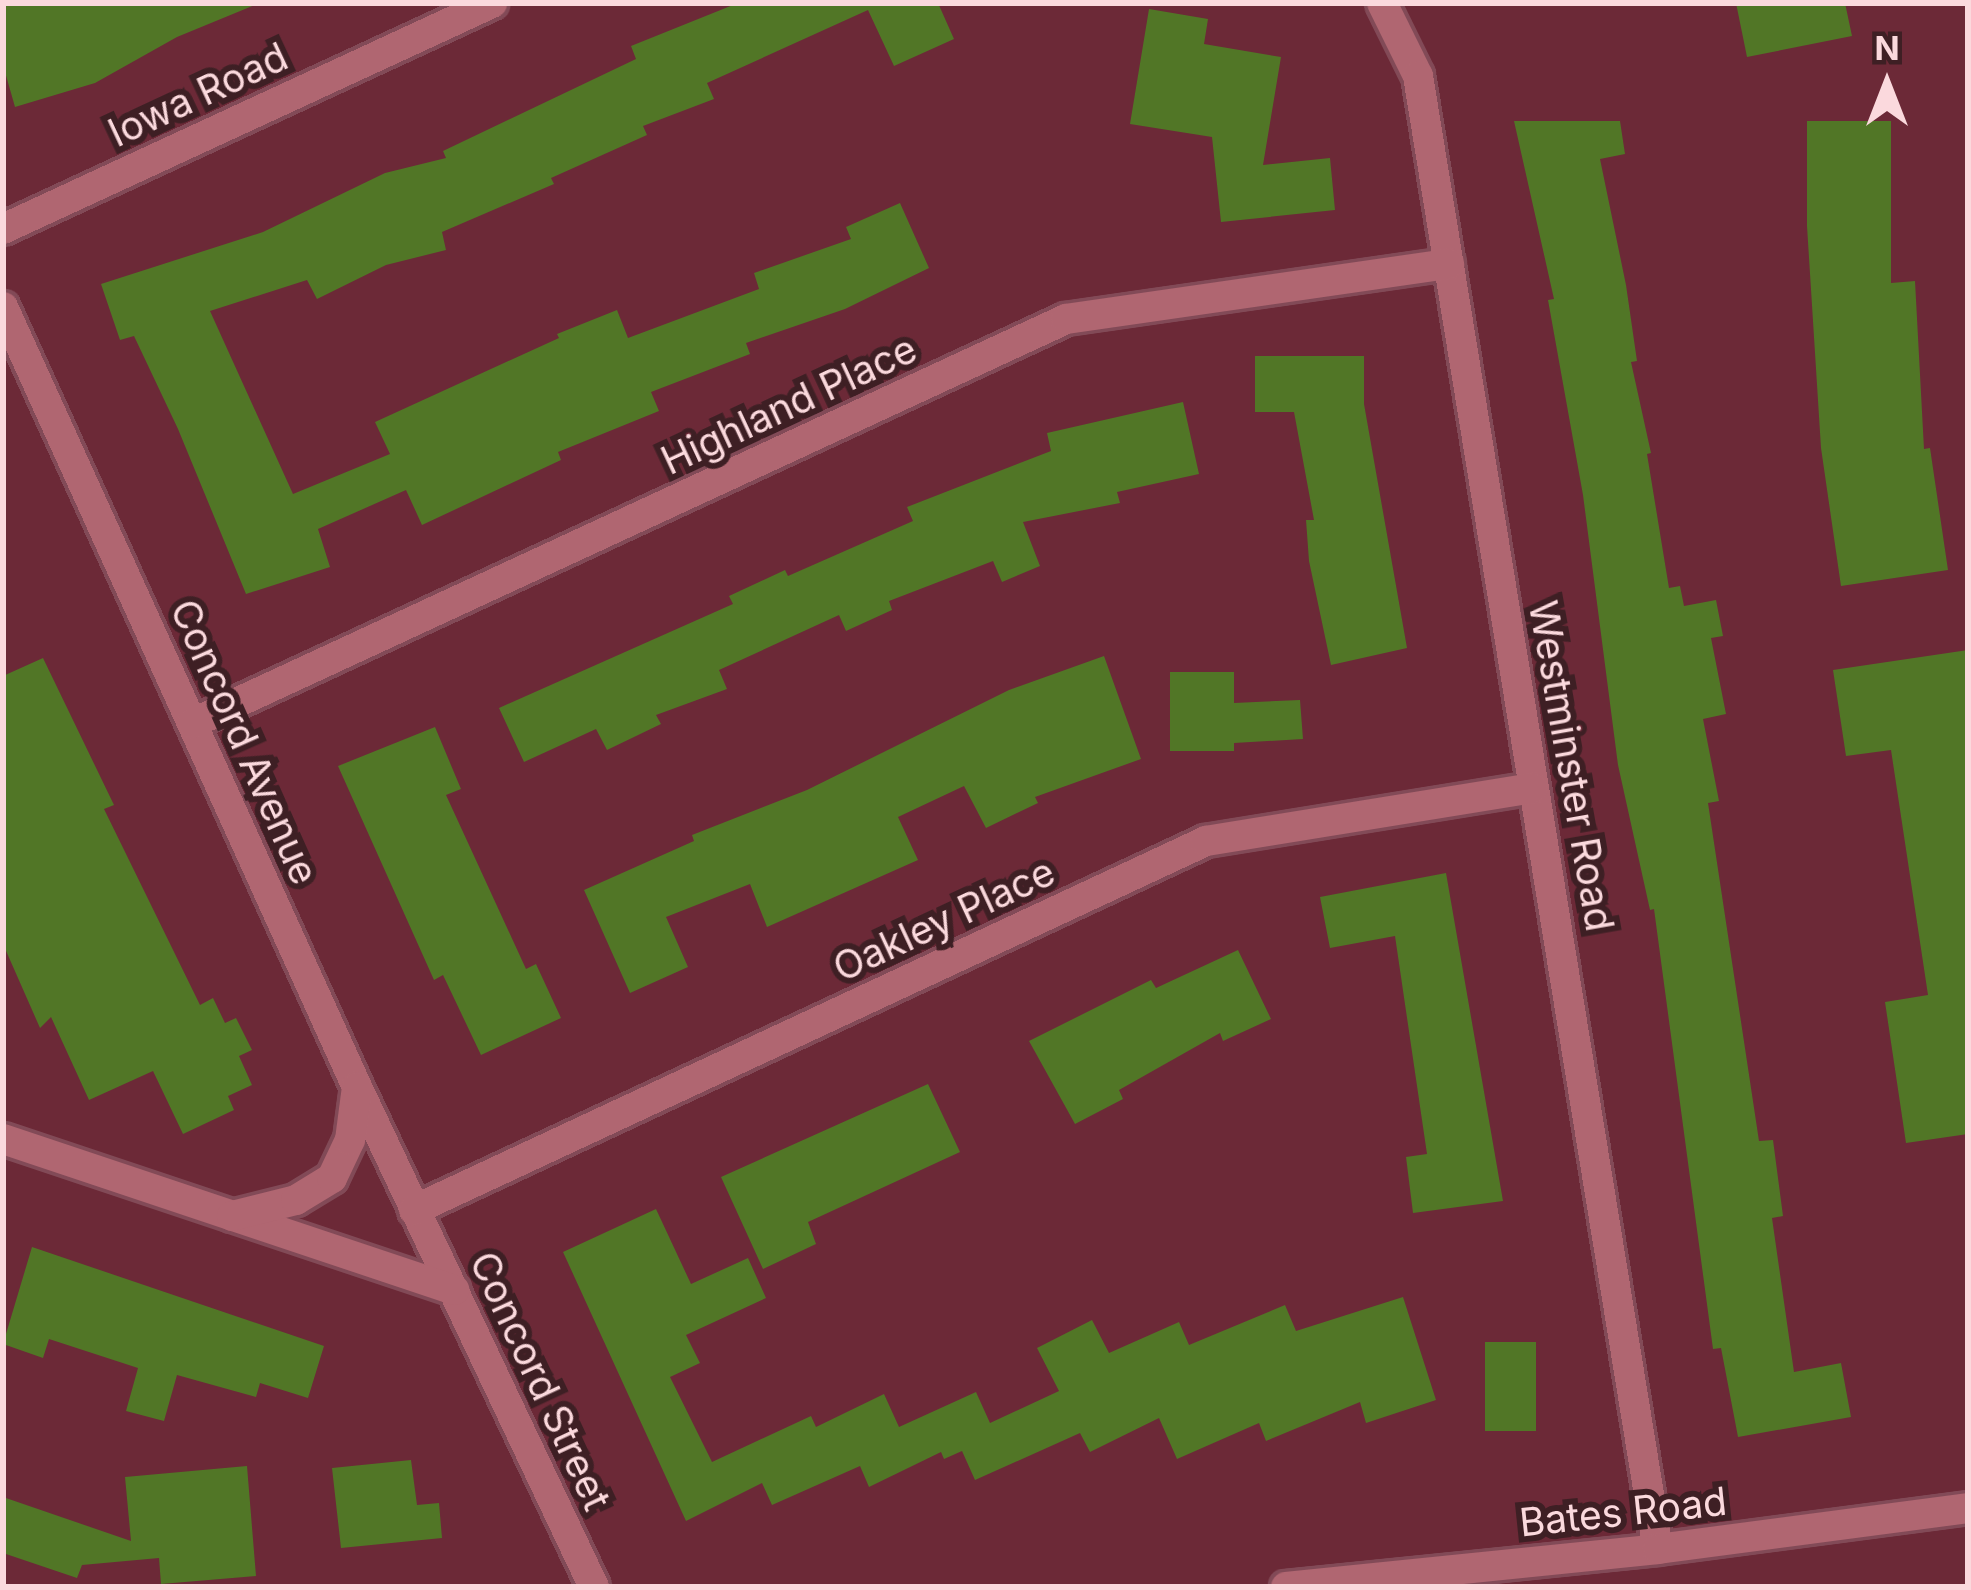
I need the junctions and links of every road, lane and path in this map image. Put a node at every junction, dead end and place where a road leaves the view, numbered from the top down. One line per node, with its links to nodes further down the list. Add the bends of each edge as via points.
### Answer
1 (492, 3): 3 (street, Iowa Road)
2 (1382, 3): 4 (street, Westminster Road, via 1418,76)
3 (3, 229)
4 (1449, 263): 6 (street, Highland Place, via 1066,320); 7 (street, Westminster Road)
5 (3, 307): 6 (street, Concord Avenue)
6 (193, 723): 8 (street, Concord Avenue)
7 (1533, 788): 10 (street, Oakley Place, via 1206,841); 14 (street, Westminster Road)
8 (357, 1087): 10 (street, Concord Avenue); 11 (street, via 350,1140 332,1178 296,1200)
9 (3, 1139): 11 (street)
10 (414, 1210): 12 (street, Concord Street)
11 (232, 1216): 12 (street)
12 (454, 1290): 15 (street, Concord Street)
13 (1968, 1508): 14 (street, Bates Road)
14 (1658, 1550): 16 (street, Bates Road)
15 (594, 1587)
16 (1286, 1587)

